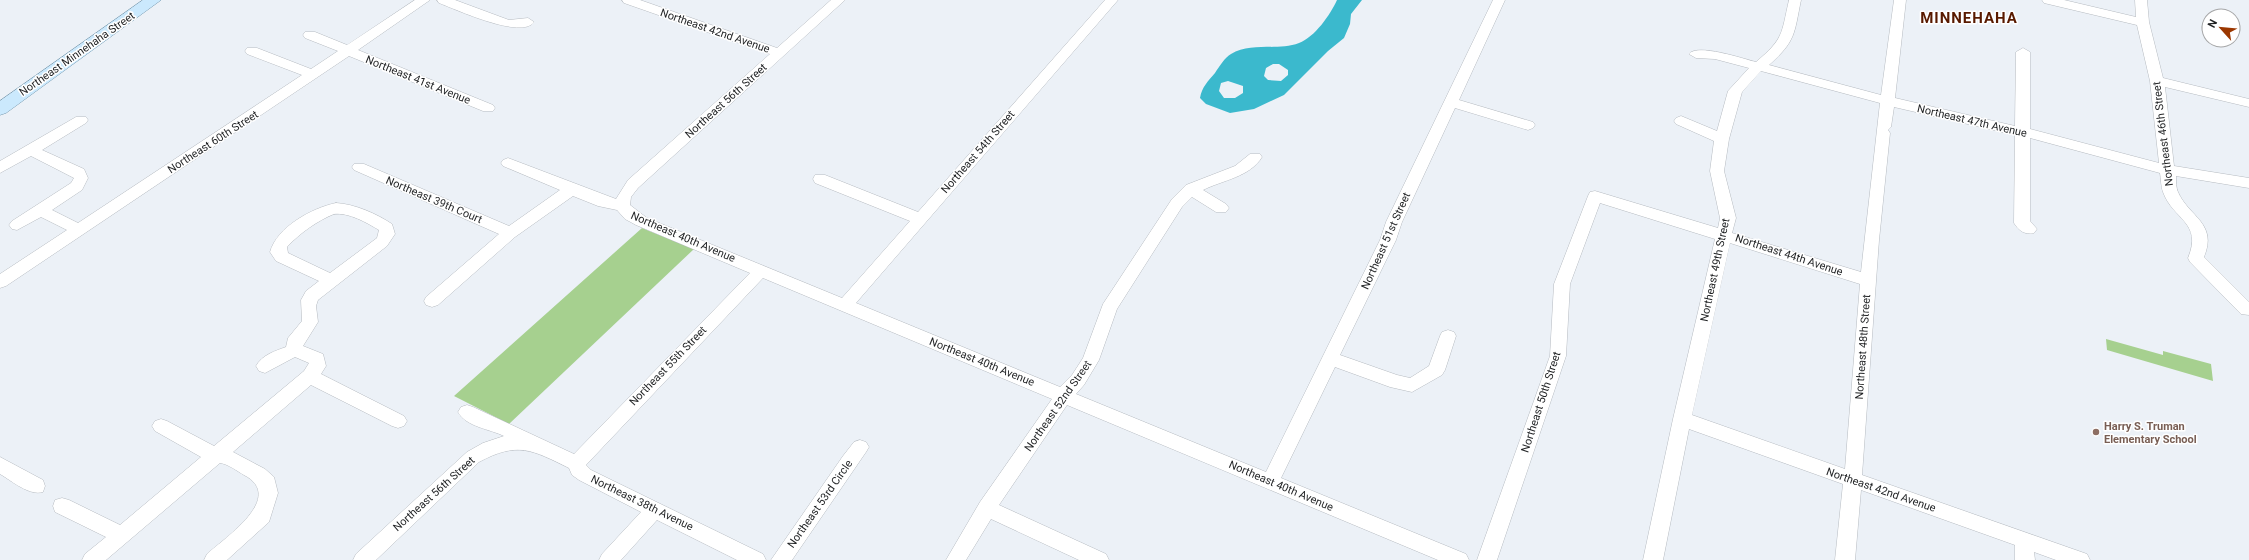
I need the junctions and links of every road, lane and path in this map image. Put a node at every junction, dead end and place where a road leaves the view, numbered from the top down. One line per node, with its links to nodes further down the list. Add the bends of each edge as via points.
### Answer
1 (153, 0): 27 (main road, Northeast Minnehaha Street)
2 (424, 0): 16 (street, Northeast 60th Street)
3 (443, 0): 12 (street, via 506,23)
4 (628, 0): 18 (street, Northeast 42nd Avenue)
5 (838, 0): 18 (street, Northeast 56th Street)
6 (1112, 0): 47 (street, Northeast 54th Street)
7 (1499, 0): 24 (street, Northeast 51st Street)
8 (1795, 0): 20 (street, Northeast 49th Street, via 1787,38)
9 (1900, 0): 23 (street, Northeast 48th Street)
10 (2048, 0): 13 (street)
11 (2141, 0): 13 (street, Northeast 46th Street)
12 (528, 22)
13 (2143, 22): 22 (street, Northeast 46th Street)
14 (310, 35): 16 (street, Northeast 41st Avenue)
15 (252, 50): 21 (street)
16 (348, 51): 21 (street, Northeast 60th Street); 26 (street, Northeast 41st Avenue)
17 (2022, 52): 31 (street)
18 (779, 53): 44 (street, Northeast 56th Street, via 633,184 624,196)
19 (1696, 54): 20 (street, Northeast 47th Avenue, via 1715,55)
20 (1759, 67): 23 (street, Northeast 47th Avenue); 32 (street, Northeast 49th Street, via 1740,83 1735,91)
21 (314, 75): 50 (street, Northeast 60th Street)
22 (2157, 81): 25 (street); 38 (street, Northeast 46th Street)
23 (1888, 101): 31 (street, Northeast 47th Avenue); 55 (street, Northeast 48th Street)
24 (1451, 102): 30 (street); 62 (street, Northeast 51st Street, via 1394,222 1388,240)
25 (2249, 103)
26 (488, 108)
27 (0, 109)
28 (81, 120): 33 (street)
29 (1681, 121): 32 (street)
30 (1528, 125)
31 (2023, 132): 38 (street, Northeast 47th Avenue); 49 (street, via 2022,223)
32 (1722, 139): 52 (street, Northeast 49th Street, via 1717,171 1728,218)
33 (30, 150): 37 (street); 46 (street, via 79,173 81,178 77,186)
34 (1254, 157): 42 (street, Northeast 52nd Street, via 1240,168)
35 (508, 163): 41 (street, Northeast 40th Avenue)
36 (358, 167): 51 (street, Northeast 39th Court)
37 (0, 168)
38 (2166, 170): 40 (street, Northeast 47th Avenue); 59 (street, Northeast 46th Street, via 2170,192 2198,227 2202,242 2196,258)
39 (820, 179): 47 (street)
40 (2249, 183)
41 (573, 189): 44 (street, Northeast 40th Avenue, via 603,202); 51 (street)
42 (1191, 189): 45 (street); 65 (street, Northeast 52nd Street, via 1177,203 1109,308 1091,360)
43 (1595, 196): 52 (street, Northeast 44th Avenue); 92 (street, Northeast 50th Street, via 1562,284 1558,356)
44 (622, 206): 53 (street, Northeast 40th Avenue, via 625,212 633,217)
45 (1221, 208)
46 (40, 210): 48 (street); 50 (street)
47 (920, 219): 58 (street, Northeast 54th Street)
48 (17, 225)
49 (2029, 229)
50 (79, 230): 56 (street, Northeast 60th Street)
51 (510, 233): 57 (street)
52 (1724, 234): 55 (street, Northeast 44th Avenue); 67 (street, Northeast 49th Street)
53 (762, 270): 58 (street, Northeast 40th Avenue); 73 (street, Northeast 55th Street, via 583,454)
54 (330, 280): 54 (street, via 382,242 387,234 386,228 347,209 333,208 317,216 280,244 278,252 282,257); 61 (street, via 308,300 310,319 295,340)
55 (1867, 280): 75 (street, Northeast 48th Street)
56 (0, 282)
57 (432, 301)
58 (845, 305): 65 (street, Northeast 40th Avenue)
59 (2247, 310)
60 (1448, 336): 62 (street, via 1436,370 1412,385 1396,382)
61 (295, 350): 63 (street, via 277,357); 64 (street, via 317,359 317,366)
62 (1330, 358): 76 (street, Northeast 51st Street)
63 (265, 366)
64 (310, 376): 68 (street); 72 (street)
65 (1064, 395): 76 (street, Northeast 40th Avenue); 79 (street, Northeast 52nd Street)
66 (467, 412): 70 (street, Northeast 38th Avenue)
67 (1682, 419): 75 (street, Northeast 42nd Avenue); 93 (street, Northeast 49th Street)
68 (398, 421)
69 (161, 426): 72 (street)
70 (536, 444): 73 (street, Northeast 38th Avenue); 85 (street, Northeast 56th Street, via 508,442 489,448 474,457)
71 (860, 447): 88 (street, Northeast 53rd Circle, via 832,483 810,521)
72 (214, 455): 81 (street); 84 (street, via 225,456 259,474 267,482 269,493 262,516)
73 (577, 464): 80 (street, Northeast 38th Avenue, via 578,470 584,475)
74 (0, 465): 77 (street)
75 (1854, 481): 82 (street, Northeast 42nd Avenue); 94 (street, Northeast 48th Street)
76 (1270, 482): 91 (street, Northeast 40th Avenue)
77 (36, 486)
78 (62, 506): 81 (street)
79 (987, 508): 89 (street, Northeast 52nd Street); 90 (street)
80 (654, 510): 86 (street); 87 (street, Northeast 38th Avenue)
81 (121, 536): 83 (street)
82 (2024, 540): 95 (street); 96 (street, Northeast 42nd Avenue)
83 (92, 560)
84 (214, 560)
85 (363, 560)
86 (609, 560)
87 (756, 560)
88 (780, 560)
89 (956, 560)
90 (1099, 560)
91 (1459, 560)
92 (1487, 560)
93 (1653, 560)
94 (1845, 560)
95 (2025, 560)
96 (2080, 560)

